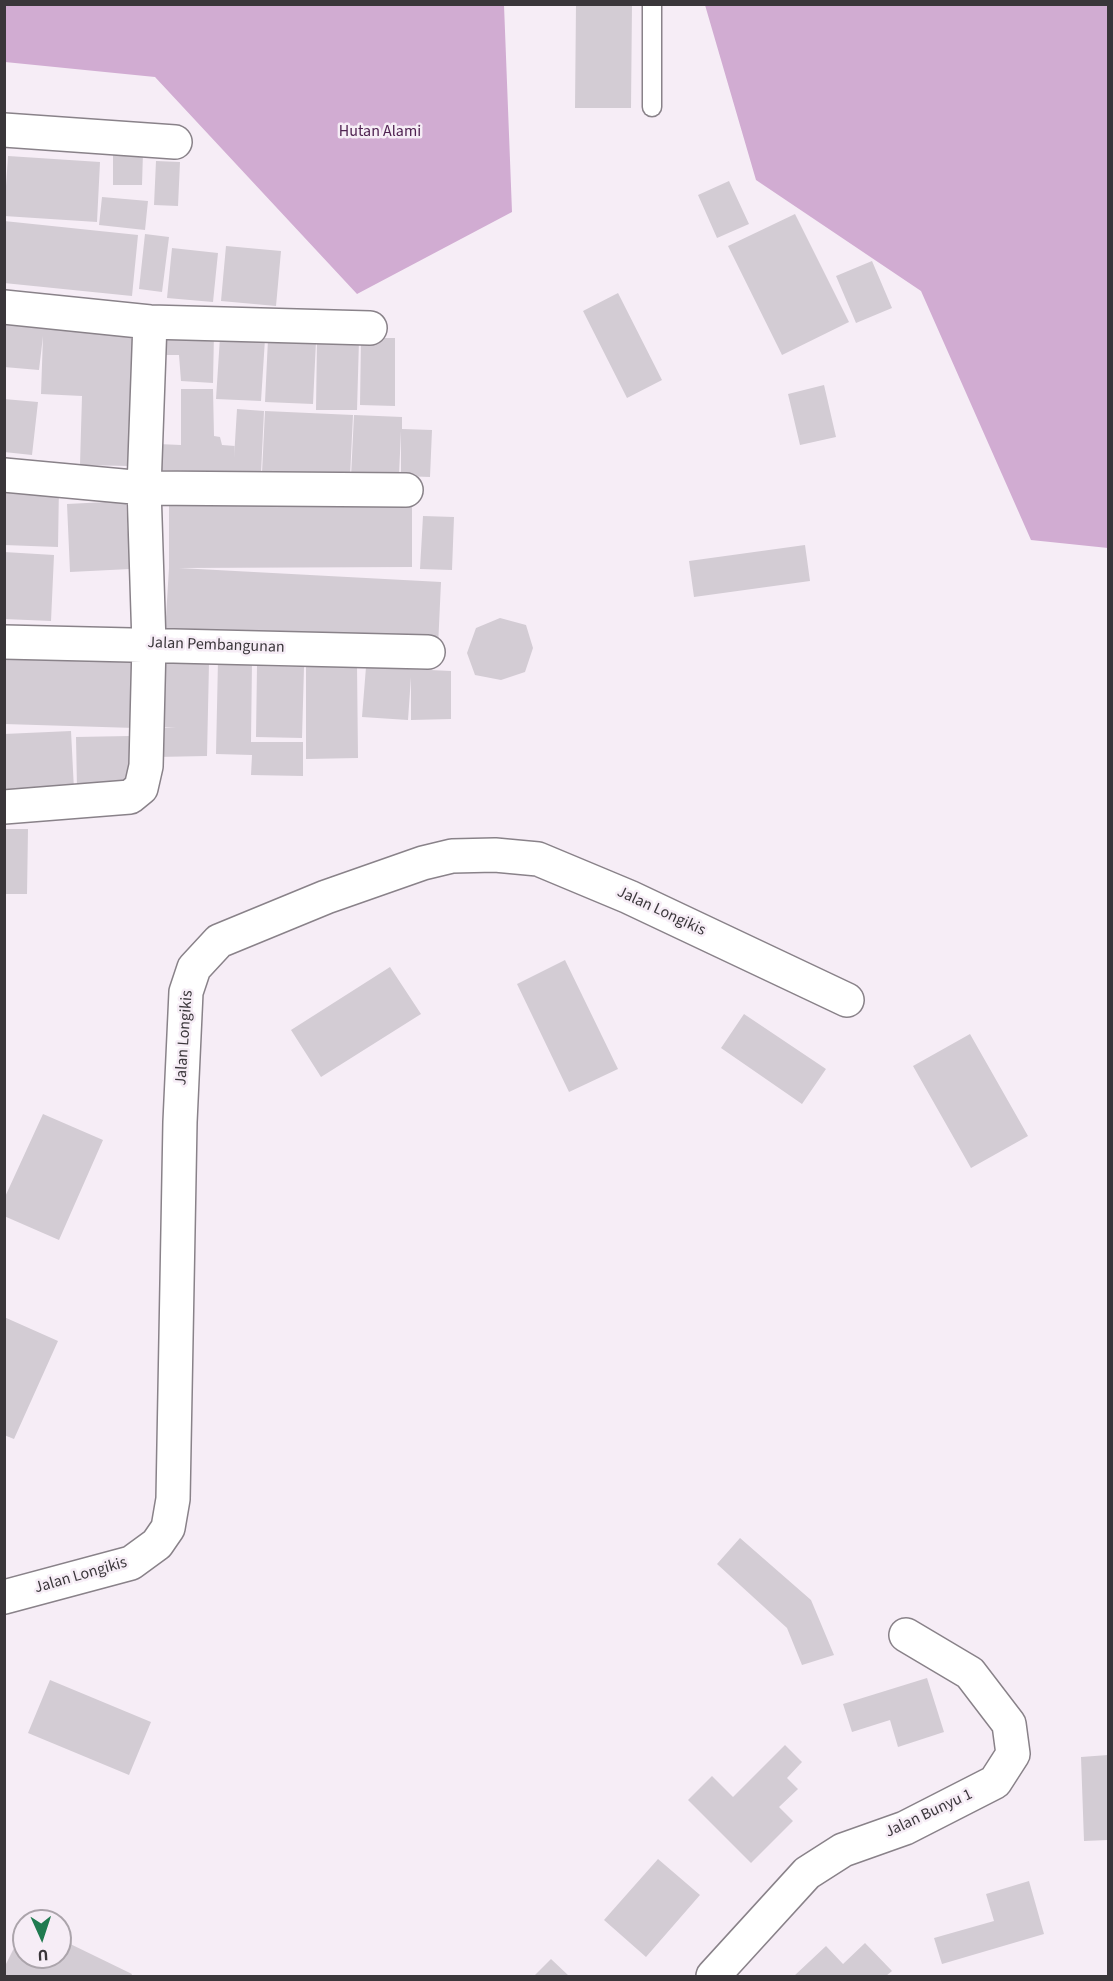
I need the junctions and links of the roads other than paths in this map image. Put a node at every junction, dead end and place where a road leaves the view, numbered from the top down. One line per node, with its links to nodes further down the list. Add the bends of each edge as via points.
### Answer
1 (652, 4): 2 (lane)
2 (652, 107)
3 (4, 130): 4 (street)
4 (175, 142)
5 (4, 307): 6 (street)
6 (150, 322): 7 (street); 9 (street)
7 (370, 328)
8 (4, 475): 9 (street)
9 (144, 488): 10 (street); 12 (street)
10 (406, 490)
11 (4, 642): 12 (street, Jalan Pembangunan)
12 (149, 644): 13 (street, Jalan Pembangunan); 14 (street, via 146,766 141,788 130,797)
13 (428, 652)
14 (4, 807)
15 (847, 1000): 16 (street, Jalan Longikis, via 629,897 538,859 452,856 423,863 219,941 194,968 186,992 173,1499 168,1528 157,1544 131,1563)
16 (4, 1597)
17 (906, 1635): 18 (street, Jalan Bunyu 1, via 970,1673 1009,1724 1013,1754 995,1782 904,1828 843,1850 807,1873)
18 (713, 1977)

